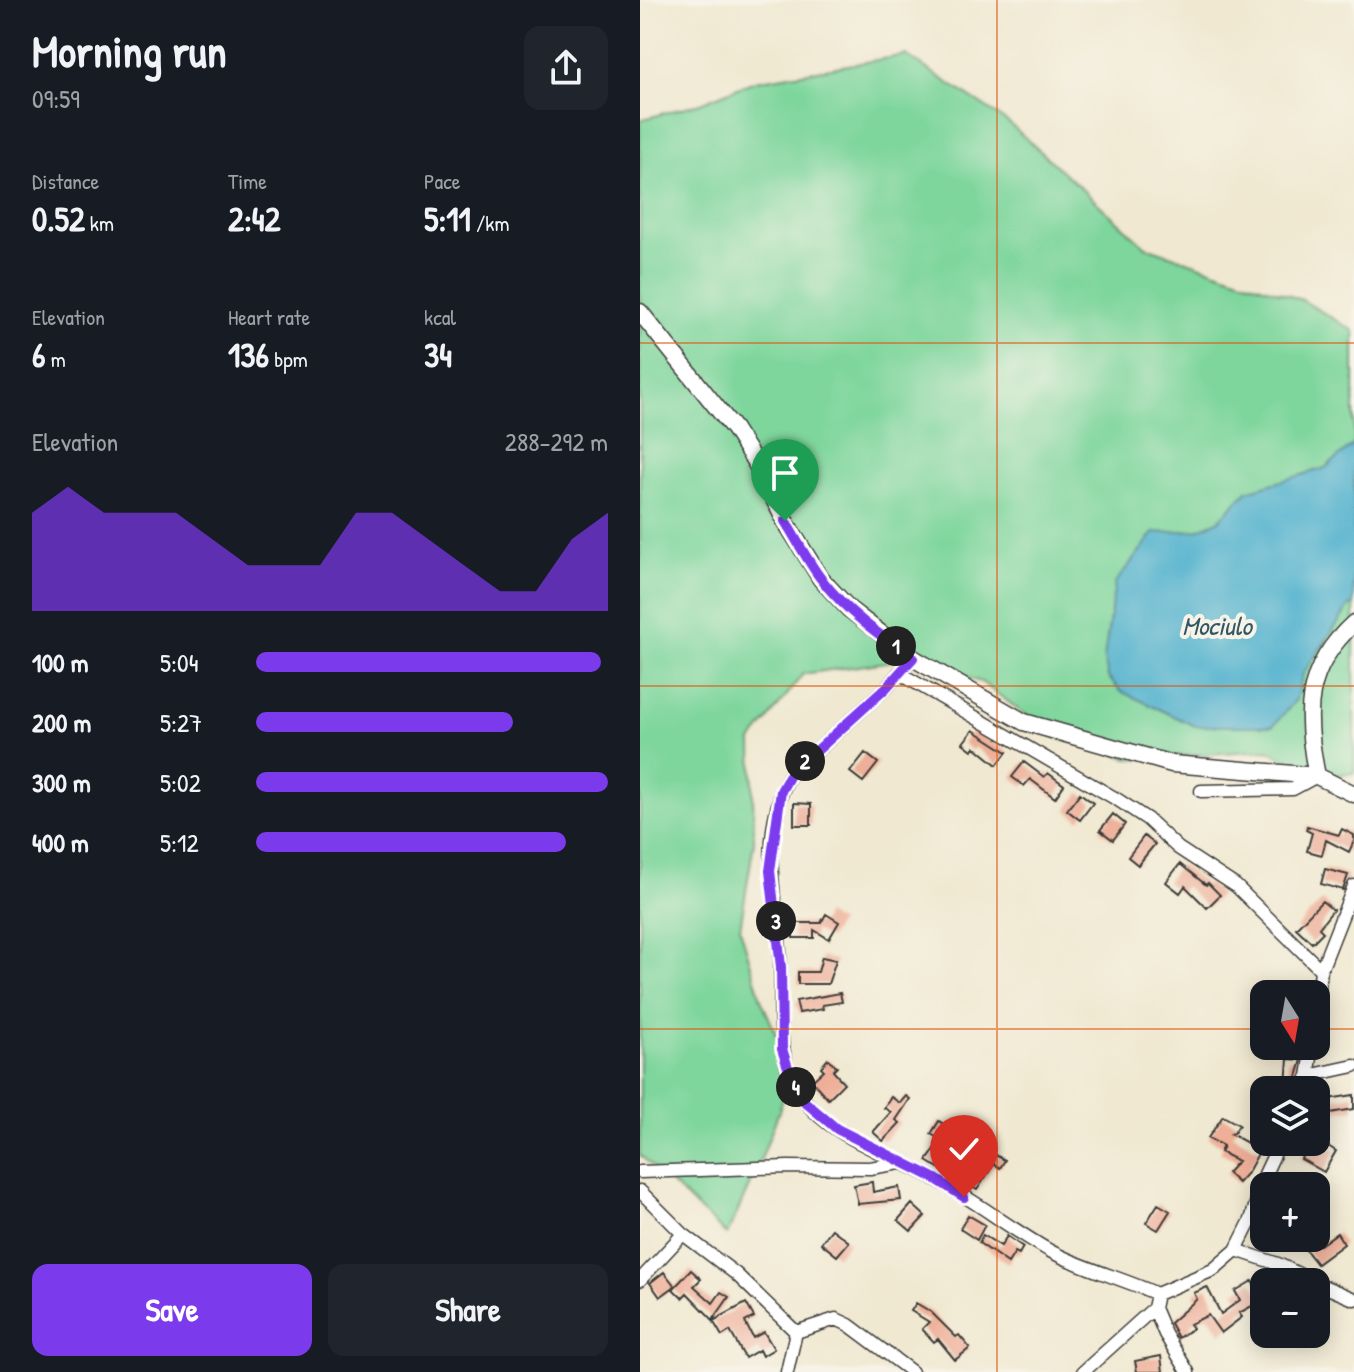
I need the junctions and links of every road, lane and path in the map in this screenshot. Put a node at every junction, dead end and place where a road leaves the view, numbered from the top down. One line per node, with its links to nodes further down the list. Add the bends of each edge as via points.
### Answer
1 (640, 312): 3 (street, via 734,429 821,579 849,609)
2 (1354, 623): 5 (street, via 1330,649 1311,687)
3 (913, 658): 4 (street); 5 (street, via 1024,722 1172,764)
4 (899, 673): 9 (street, via 1147,819 1178,848 1236,886); 15 (street, via 790,775 781,791 770,871 780,955 782,1049 792,1080 805,1102 837,1129)
5 (1317, 776): 6 (street, via 1293,789); 7 (street)
6 (1201, 791)
7 (1354, 794)
8 (1354, 886): 9 (street)
9 (1321, 970): 10 (street)
10 (1320, 980)
11 (1311, 1060): 13 (street)
12 (1354, 1066): 13 (street)
13 (1308, 1076)
14 (1273, 1156): 19 (street)
15 (900, 1163): 16 (street); 23 (street, via 936,1179 1051,1251)
16 (640, 1172)
17 (640, 1191): 18 (street)
18 (683, 1234): 21 (street); 26 (street, via 736,1274)
19 (1236, 1250): 20 (street); 23 (street, via 1213,1270)
20 (1286, 1268)
21 (640, 1280)
22 (1330, 1289): 24 (street)
23 (1157, 1294): 25 (street)
24 (1354, 1299)
25 (1154, 1308): 29 (street); 30 (street)
26 (796, 1332): 27 (street); 28 (street, via 836,1319)
27 (787, 1372)
28 (912, 1372)
29 (1083, 1372)
30 (1188, 1372)

